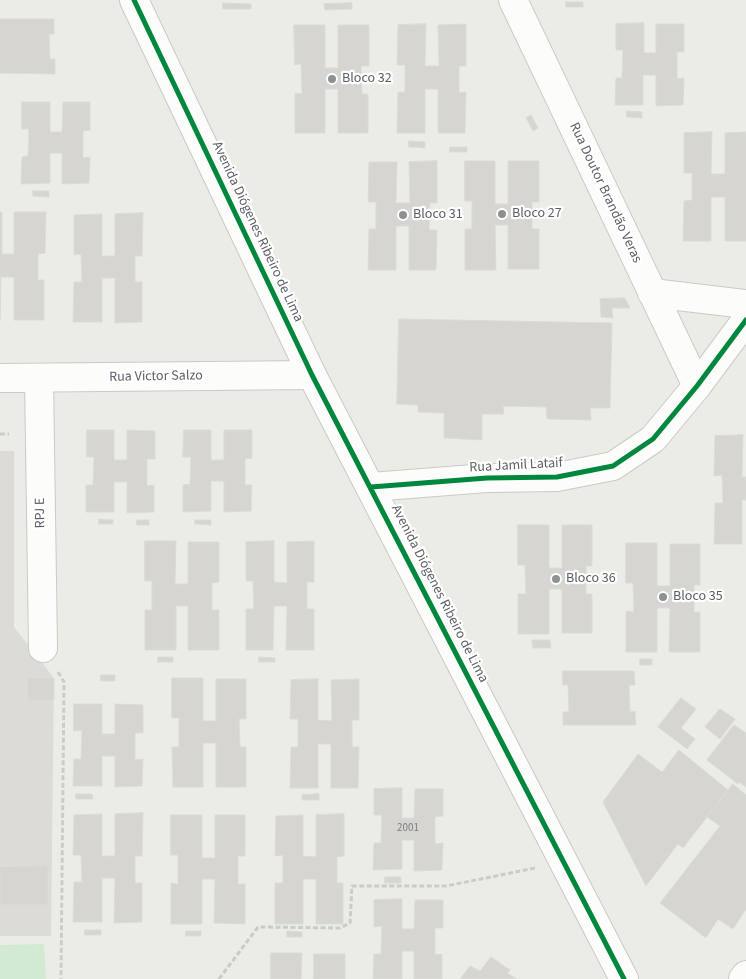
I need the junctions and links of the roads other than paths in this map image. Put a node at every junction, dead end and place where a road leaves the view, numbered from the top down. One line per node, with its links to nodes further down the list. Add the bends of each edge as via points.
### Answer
1 (134, 0): 6 (street, Avenida Diógenes Ribeiro de Lima)
2 (512, 0): 3 (street, Rua Doutor Brandão Veras)
3 (652, 293): 4 (street); 9 (street, Rua Doutor Brandão Veras)
4 (746, 304)
5 (746, 320): 9 (street, Rua Jamil Lataif)
6 (312, 375): 8 (street, Rua Victor Salzo); 10 (street, Avenida Diógenes Ribeiro de Lima)
7 (0, 378): 8 (street, Rua Victor Salzo)
8 (39, 378): 11 (street, RPJ E)
9 (698, 386): 10 (street, Rua Jamil Lataif, via 653,439 613,466 557,476)
10 (371, 487): 13 (street, Avenida Diógenes Ribeiro de Lima)
11 (42, 648)
12 (746, 975): 14 (street)
13 (624, 979)
14 (743, 979)

